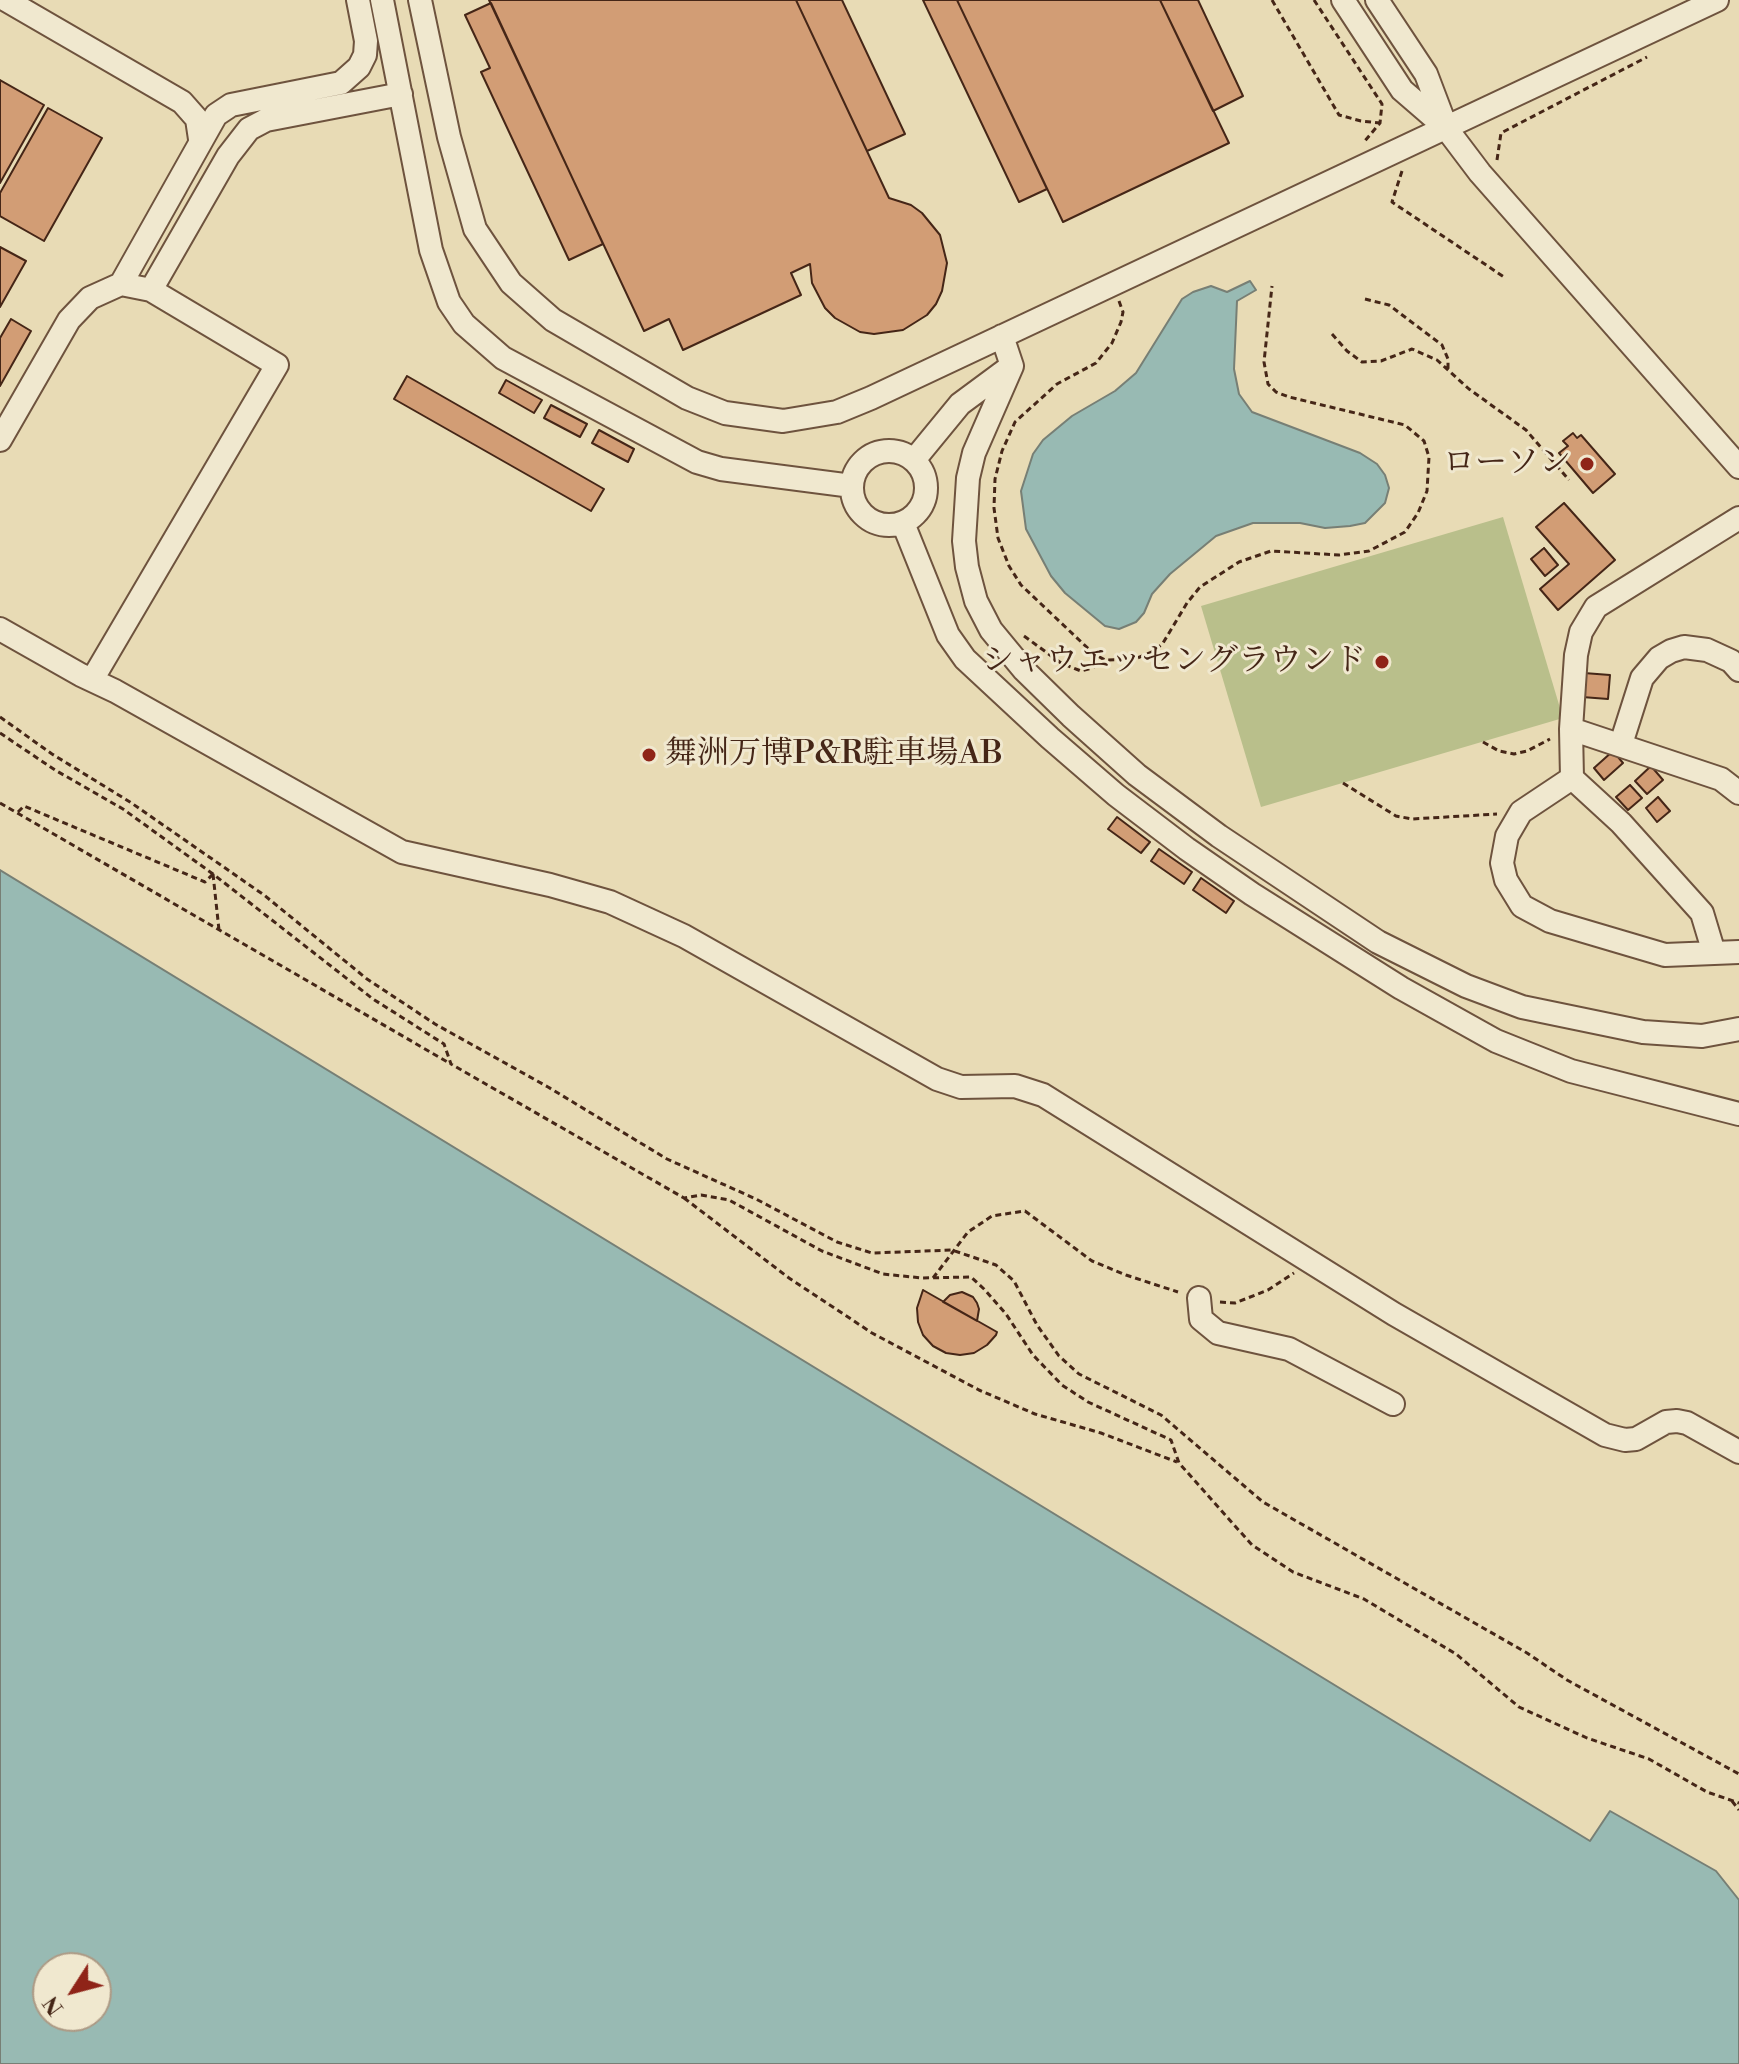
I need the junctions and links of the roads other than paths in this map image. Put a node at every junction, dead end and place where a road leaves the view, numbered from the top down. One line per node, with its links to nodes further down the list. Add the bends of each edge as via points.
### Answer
1 (6, 0): 10 (street, via 182,102 197,119)
2 (358, 0): 10 (street, via 365,55 351,76 329,87 231,105 216,115)
3 (382, 0): 8 (street)
4 (420, 0): 13 (street, via 462,189 475,229 493,260 553,320 687,398 756,419 807,418 871,398)
5 (1343, 0): 9 (street, via 1402,90)
6 (1377, 0): 9 (street, via 1426,74)
7 (1717, 0): 9 (street)
8 (401, 94): 12 (street, via 266,120 249,129 237,141); 18 (street, via 439,278 449,302 482,342 697,462)
9 (1446, 128): 13 (street); 17 (street)
10 (200, 139): 11 (street)
11 (121, 284): 12 (street); 15 (street, via 90,298 69,320)
12 (151, 290): 23 (street, via 277,365)
13 (1002, 336): 14 (street)
14 (1012, 366): 16 (street, via 960,404); 30 (street, via 968,478 967,567 991,630 1071,716 1137,775 1219,836 1378,942 1466,986 1522,1007 1643,1032 1702,1036)
15 (0, 440)
16 (914, 460): 18 (street, via 880,452 861,464); 20 (street, via 927,489 920,509)
17 (1739, 467)
18 (852, 486): 20 (street, via 853,498 867,518 891,526)
19 (1739, 518): 24 (street, via 1596,607 1581,632 1576,655)
20 (903, 523): 31 (street, via 948,635 965,659 1116,795 1187,849 1401,988 1496,1041 1571,1071)
21 (0, 629): 23 (street)
22 (1739, 670): 25 (street, via 1707,650 1684,647 1659,658 1642,678)
23 (92, 680): 34 (street, via 402,852 610,902 684,936 937,1079 961,1087 1015,1086 1043,1095 1394,1314 1605,1435 1636,1439 1677,1421)
24 (1571, 729): 25 (street); 26 (street)
25 (1621, 744): 27 (street, via 1721,779)
26 (1572, 778): 29 (street, via 1621,823 1702,913); 29 (street, via 1521,812 1507,836 1502,863 1522,906 1550,921 1665,955)
27 (1739, 793)
28 (1739, 952): 29 (street)
29 (1714, 953)
30 (1739, 1029)
31 (1739, 1114)
32 (1199, 1298): 33 (street, via 1201,1319 1218,1333 1289,1349)
33 (1393, 1404)
34 (1739, 1452)

